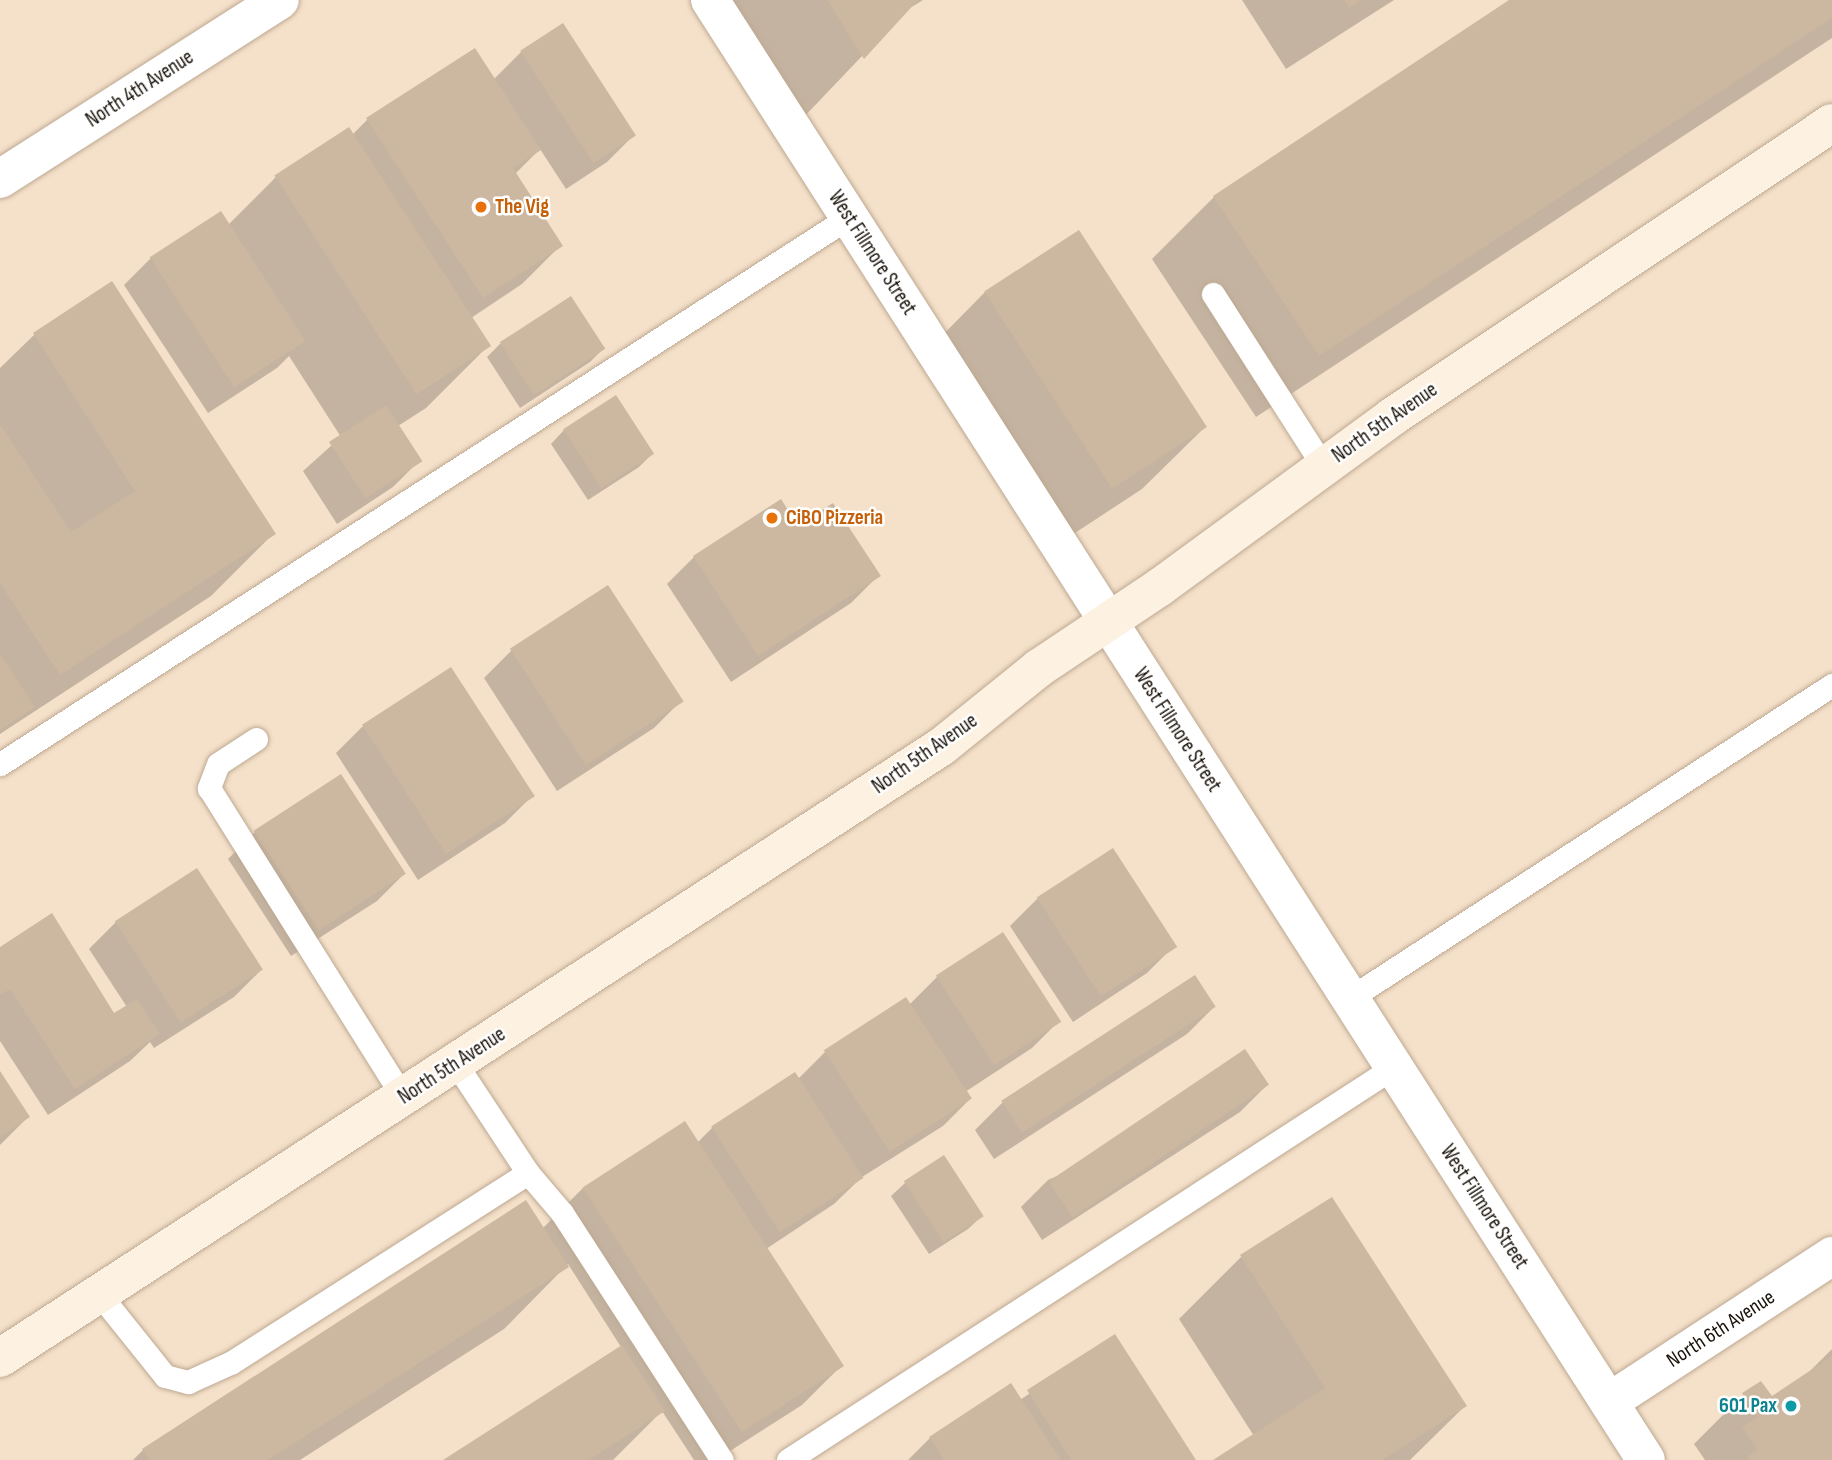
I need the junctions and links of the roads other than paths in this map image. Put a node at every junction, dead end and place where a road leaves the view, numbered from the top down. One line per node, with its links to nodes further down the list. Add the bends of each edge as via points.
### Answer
1 (280, 0): 4 (street, North 4th Avenue)
2 (710, 0): 5 (street, West Fillmore Street)
3 (1832, 123): 7 (street, North 5th Avenue)
4 (0, 179)
5 (849, 217): 8 (street, West Fillmore Street); 11 (lane)
6 (1213, 294): 7 (lane)
7 (1323, 466): 8 (street, North 5th Avenue)
8 (1108, 621): 12 (street, West Fillmore Street); 13 (street, North 5th Avenue, via 1039,668 941,747)
9 (1832, 685): 12 (lane)
10 (256, 739): 15 (lane, via 218,764 209,788)
11 (0, 764)
12 (1349, 998): 14 (street, West Fillmore Street)
13 (456, 1064): 15 (street, North 5th Avenue); 16 (lane)
14 (1394, 1067): 20 (street, West Fillmore Street); 23 (lane)
15 (403, 1097): 18 (street, North 5th Avenue)
16 (528, 1172): 18 (lane, via 233,1362 188,1382 164,1376); 22 (lane, via 562,1213)
17 (1832, 1256): 20 (street, North 6th Avenue)
18 (100, 1295): 19 (street, North 5th Avenue)
19 (0, 1359)
20 (1609, 1402): 21 (street, West Fillmore Street)
21 (1641, 1458)
22 (722, 1460)
23 (788, 1460)

